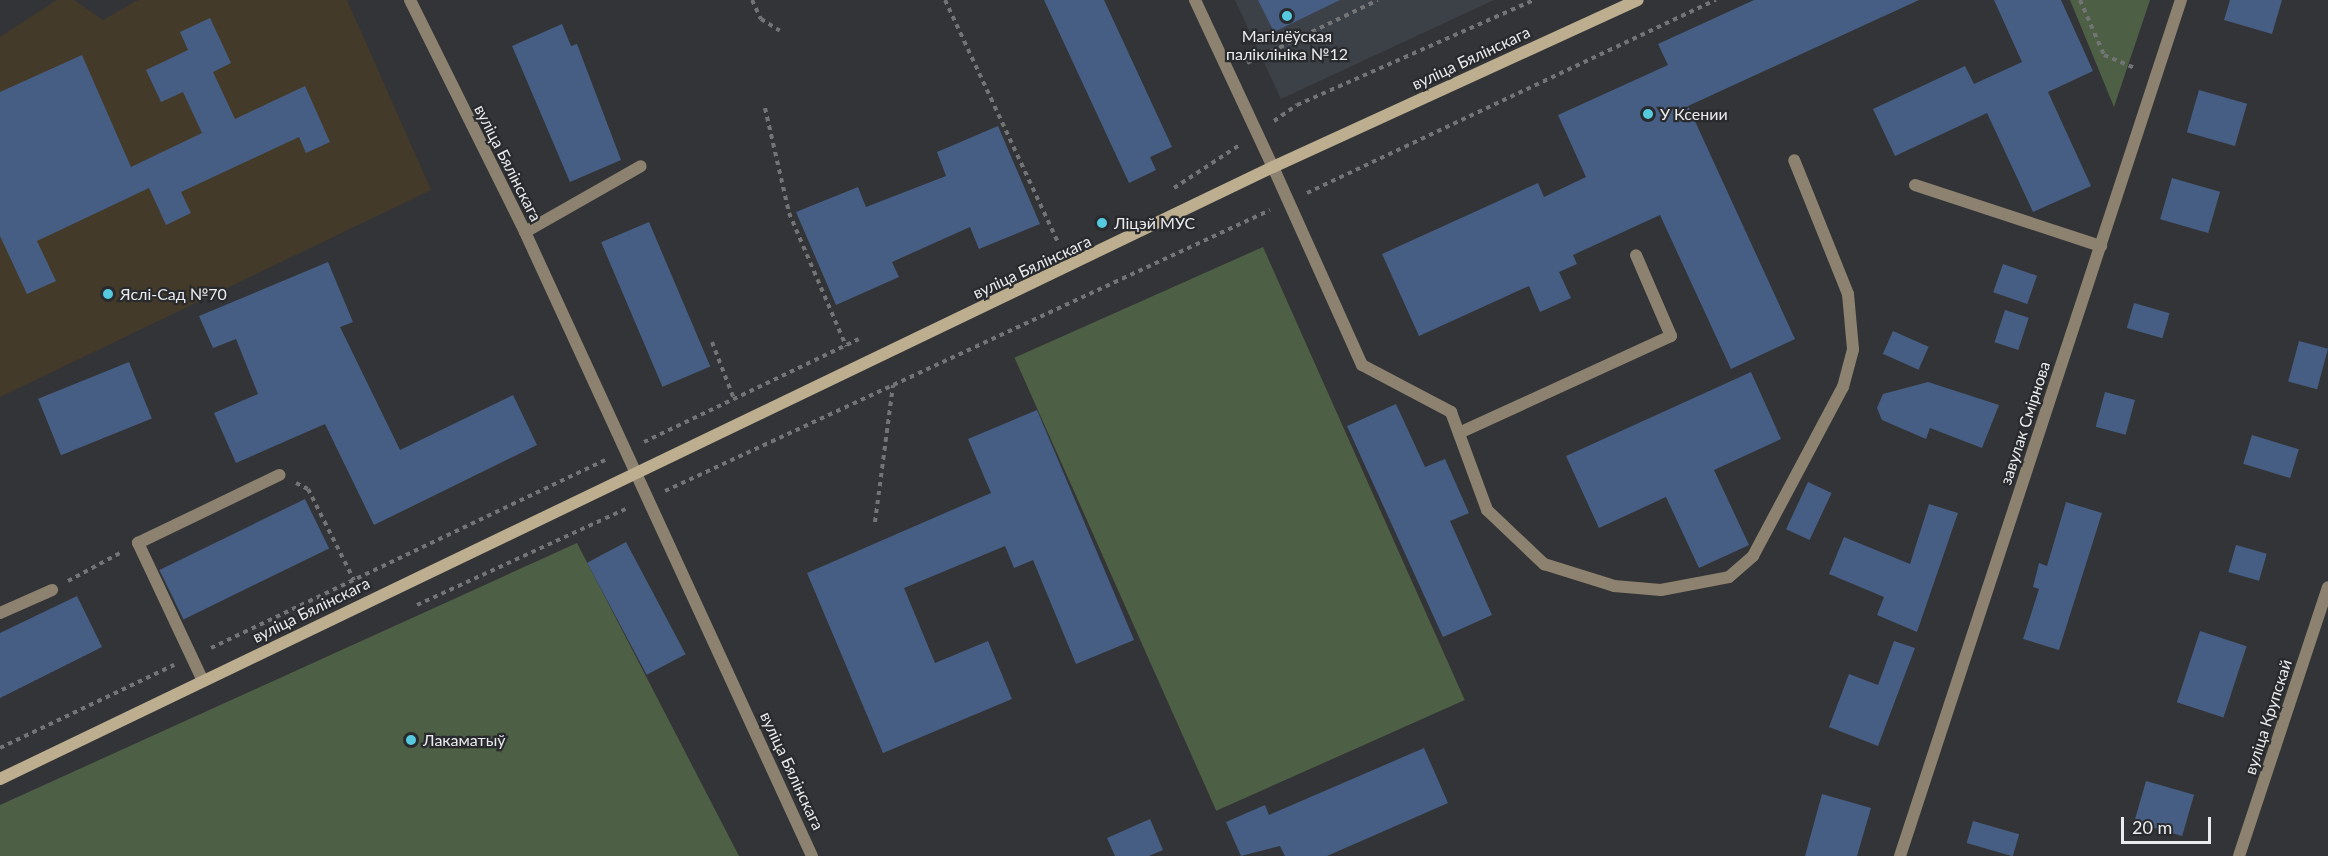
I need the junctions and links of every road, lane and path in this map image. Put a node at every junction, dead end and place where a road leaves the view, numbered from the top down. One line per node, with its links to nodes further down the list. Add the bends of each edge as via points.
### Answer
1 (410, 0): 22 (street, вуліца Бялінскага)
2 (752, 0): 11 (path, via 761,19)
3 (945, 0): 24 (path)
4 (1195, 0): 13 (street)
5 (1378, 0): 13 (path)
6 (1534, 0): 15 (path, via 1297,105)
7 (1638, 0): 18 (main road, вуліца Бялінскага)
8 (1716, 0): 21 (path)
9 (2080, 0): 12 (path, via 2104,55)
10 (2181, 0): 25 (street, завулак Смірнова)
11 (780, 31)
12 (2134, 68)
13 (1228, 71): 15 (street)
14 (765, 108): 30 (path, via 789,213)
15 (1257, 134): 18 (street); 20 (path)
16 (1794, 160): 33 (street, via 1848,294 1852,349 1843,387 1771,527 1754,556 1729,577 1697,586 1638,588 1544,564 1487,510)
17 (641, 166): 22 (street)
18 (1273, 167): 21 (street); 35 (main road, вуліца Бялінскага)
19 (1915, 185): 25 (street)
20 (1170, 191)
21 (1288, 202): 31 (path); 33 (street, via 1362,365 1451,412)
22 (525, 232): 34 (street, вуліца Бялінскага)
23 (1067, 240): 24 (path)
24 (1059, 244): 26 (path)
25 (2101, 246): 50 (street, завулак Смірнова)
26 (1048, 249)
27 (1636, 255): 33 (street, via 1671,336)
28 (867, 336): 30 (path)
29 (712, 342): 32 (path)
30 (846, 346): 32 (path)
31 (893, 385): 37 (path); 38 (path)
32 (734, 399): 34 (path)
33 (1459, 433)
34 (626, 450): 35 (street, вуліца Бялінскага); 40 (path)
35 (636, 471): 37 (street, вуліца Бялінскага); 46 (main road, вуліца Бялінскага)
36 (279, 475): 39 (street); 40 (path, via 308,489)
37 (648, 498): 43 (path); 49 (street, вуліца Бялінскага)
38 (875, 522)
39 (138, 543): 42 (path); 45 (street)
40 (354, 580): 45 (path)
41 (2328, 588): 51 (street, вуліца Крупскай)
42 (52, 590): 44 (street)
43 (411, 608)
44 (0, 613)
45 (192, 657): 46 (street); 47 (path)
46 (203, 681): 48 (main road, вуліца Бялінскага)
47 (0, 748)
48 (0, 779)
49 (812, 856)
50 (1900, 856)
51 (2239, 856)

